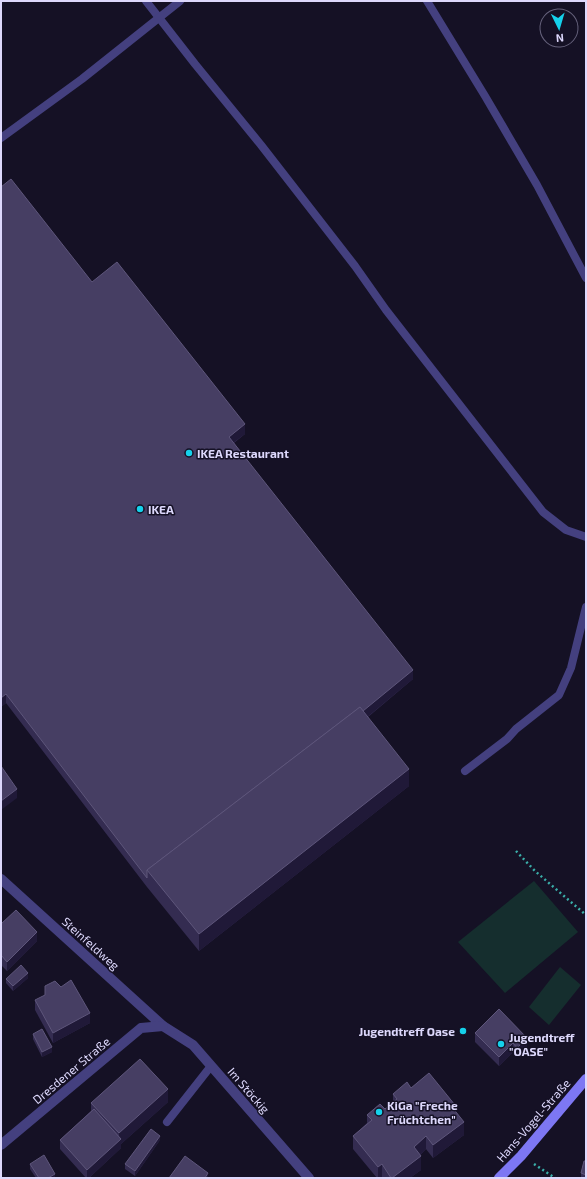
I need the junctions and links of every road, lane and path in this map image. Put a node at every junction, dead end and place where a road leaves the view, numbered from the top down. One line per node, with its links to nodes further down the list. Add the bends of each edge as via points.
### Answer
1 (146, 1): 4 (lane)
2 (180, 1): 4 (lane)
3 (427, 1): 6 (lane, via 537,185)
4 (159, 18): 5 (lane, via 82,79); 7 (lane, via 266,151 543,512 566,530)
5 (1, 138)
6 (586, 278)
7 (586, 537)
8 (586, 607): 9 (lane, via 571,668 559,694)
9 (465, 771)
10 (516, 851): 12 (path)
11 (1, 878): 13 (street, Steinfeldweg)
12 (586, 915)
13 (163, 1026): 14 (street, Im Stöckig, via 193,1045); 17 (street, Dresdener Straße, via 141,1028)
14 (211, 1066): 16 (lane); 19 (street, Im Stöckig)
15 (586, 1079): 18 (main road, Hans-Vogel-Straße)
16 (168, 1122)
17 (1, 1146)
18 (522, 1156): 20 (main road, Hans-Vogel-Straße); 21 (path)
19 (309, 1178)
20 (499, 1178)
21 (555, 1178)

